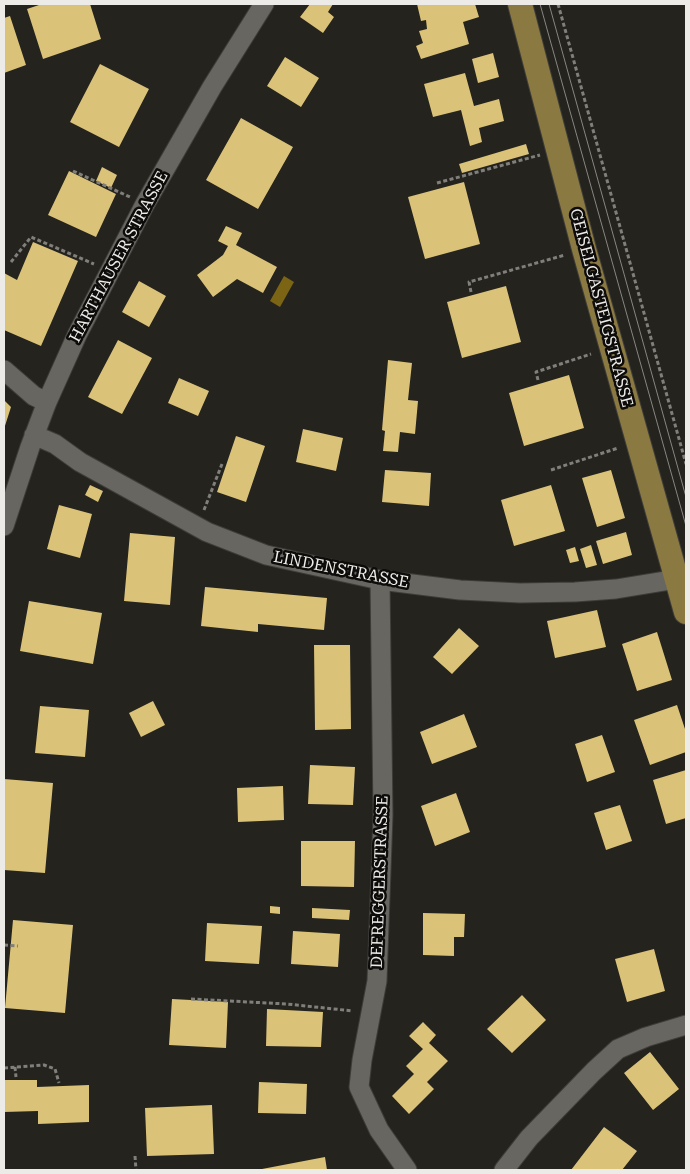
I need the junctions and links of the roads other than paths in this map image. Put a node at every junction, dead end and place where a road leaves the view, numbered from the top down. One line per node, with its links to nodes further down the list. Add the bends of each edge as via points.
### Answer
1 (264, 4): 4 (street, HARTHAUSER STRASSE, via 144,204 77,335)
2 (520, 4): 7 (main road, GEISELGASTEIGSTRASSE, via 584,249)
3 (4, 370): 4 (street, via 34,396)
4 (47, 402): 5 (street, HARTHAUSER STRASSE)
5 (34, 435): 6 (street, HARTHAUSER STRASSE); 8 (street, LINDENSTRASSE, via 56,444 80,462 207,532 266,555)
6 (4, 526)
7 (677, 579): 8 (street, LINDENSTRASSE, via 575,592 520,593 460,590); 9 (main road, GEISELGASTEIGSTRASSE)
8 (380, 580): 11 (street, DEFREGGERSTRASSE, via 384,815 377,981 359,1088 379,1130)
9 (686, 612)
10 (686, 1025): 12 (street, via 646,1036 618,1049 529,1138)
11 (407, 1170)
12 (504, 1170)

